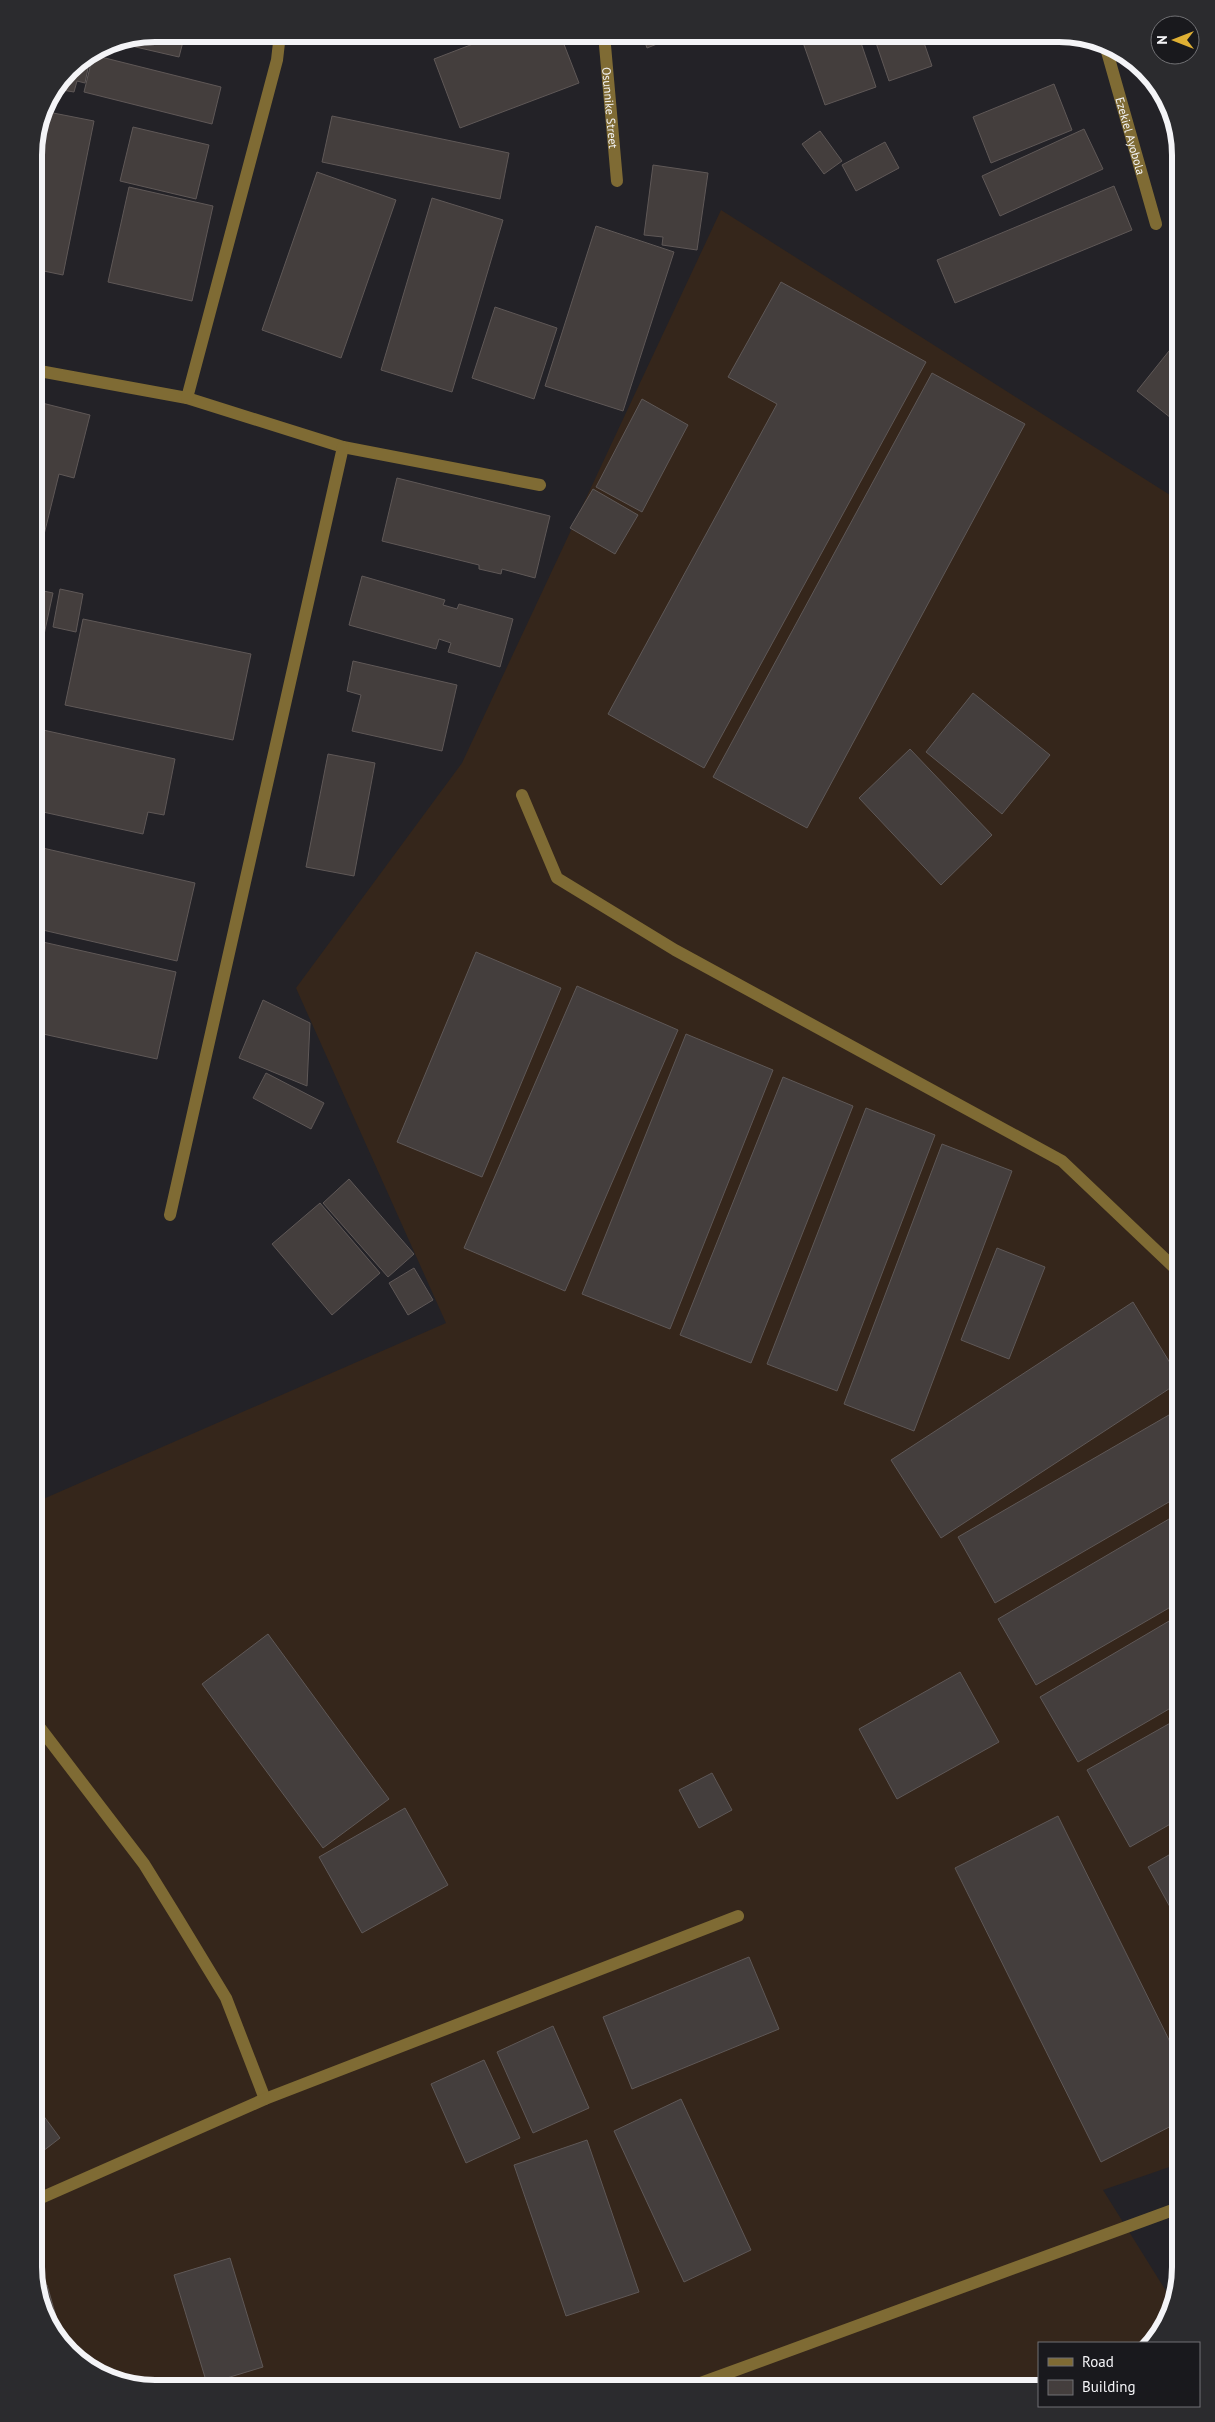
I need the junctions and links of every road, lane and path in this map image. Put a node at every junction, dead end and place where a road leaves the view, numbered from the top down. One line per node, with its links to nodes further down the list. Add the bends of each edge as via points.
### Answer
1 (279, 42): 7 (street, via 277,60)
2 (605, 42): 4 (street, Osunnike Street)
3 (1108, 53): 5 (street, Ezekiel Ayobola)
4 (617, 181)
5 (1156, 224)
6 (43, 372): 7 (street)
7 (186, 398): 8 (street)
8 (343, 447): 9 (street); 11 (street)
9 (540, 485)
10 (522, 795): 12 (street, via 557,878 675,950 1062,1161)
11 (170, 1215)
12 (1172, 1265)
13 (42, 1731): 15 (street, via 144,1864 226,1998)
14 (738, 1916): 15 (street)
15 (265, 2098): 16 (street)
16 (42, 2197)
17 (1172, 2210): 18 (street)
18 (710, 2380)

